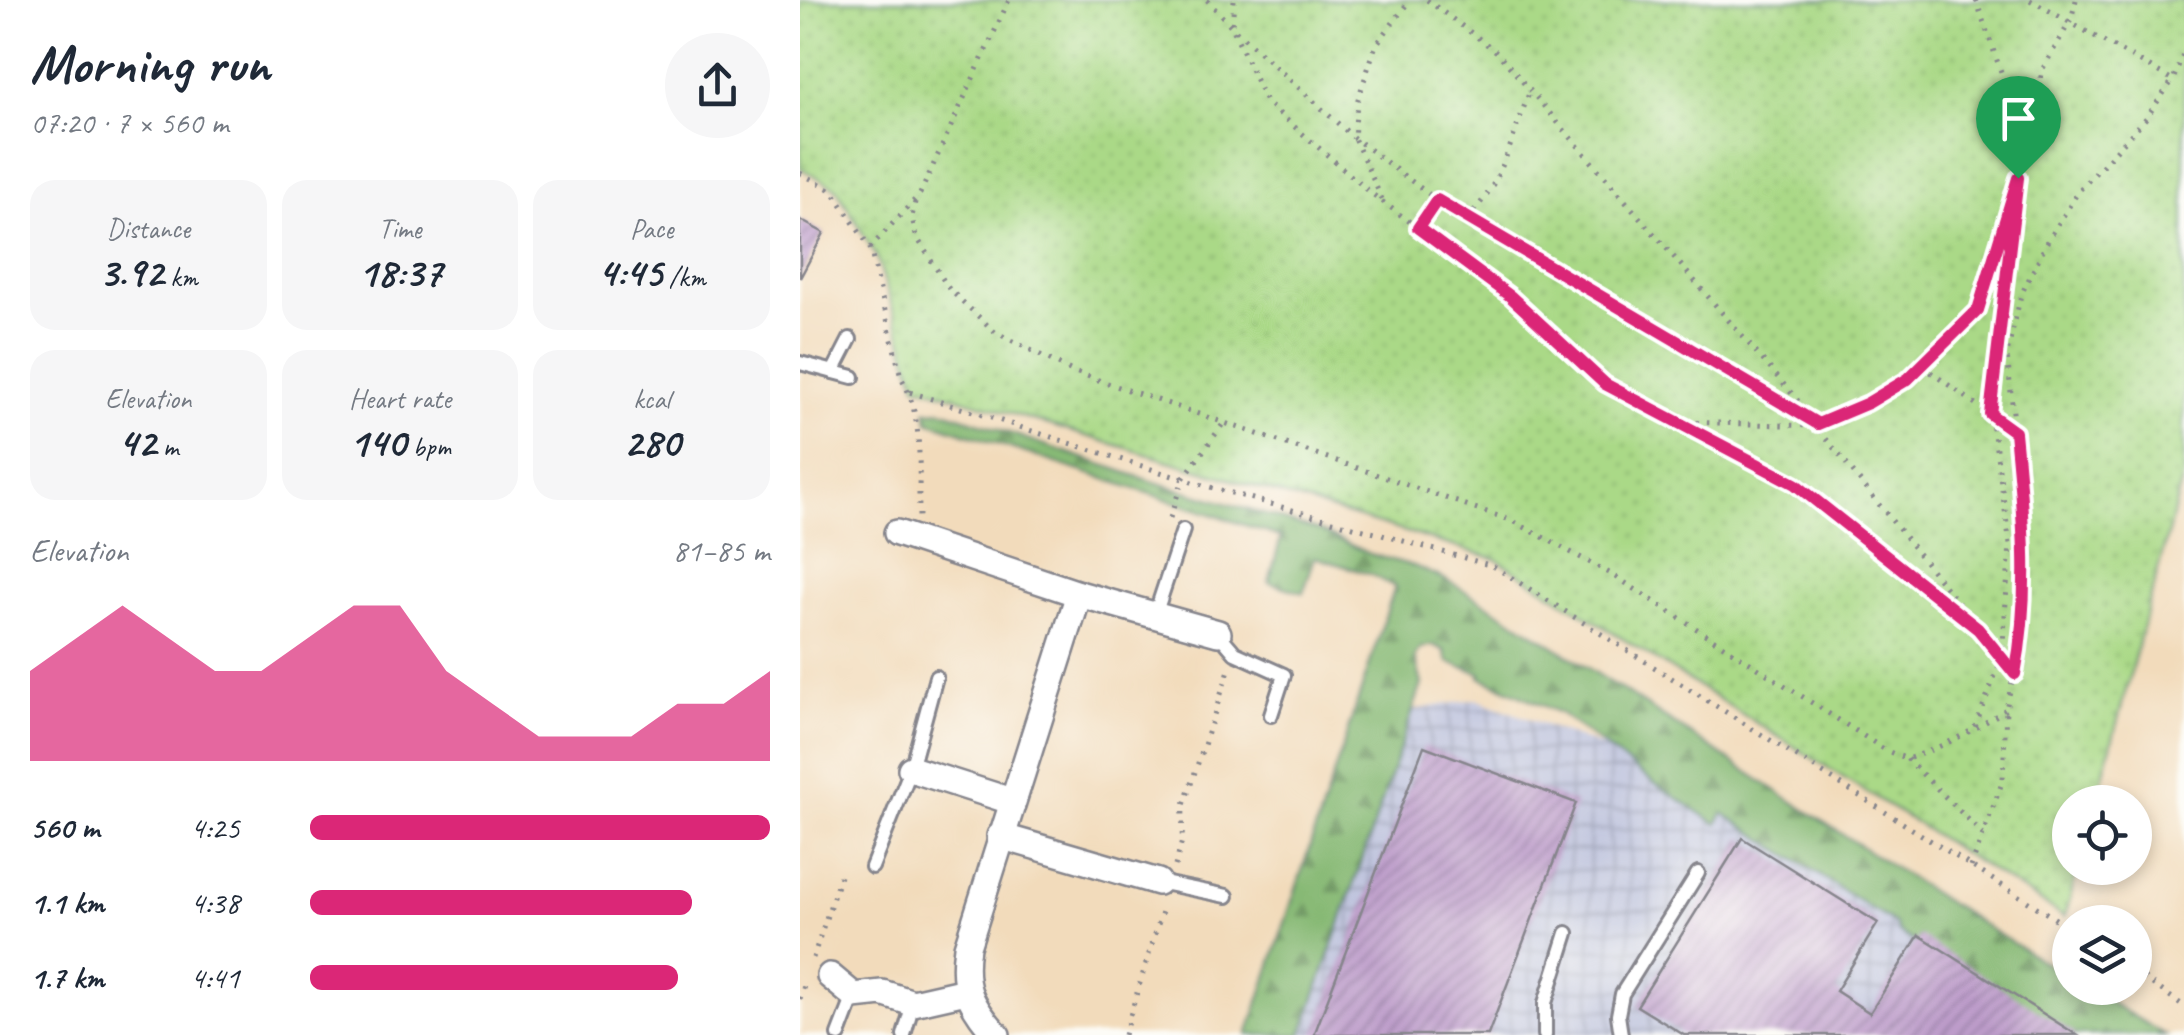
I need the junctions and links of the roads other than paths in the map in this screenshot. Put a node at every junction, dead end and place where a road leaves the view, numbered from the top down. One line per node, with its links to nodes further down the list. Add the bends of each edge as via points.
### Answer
1 (850, 339): 3 (lane)
2 (800, 363): 3 (lane)
3 (833, 372): 4 (lane)
4 (853, 377)
5 (1183, 530): 8 (lane)
6 (908, 536): 7 (street)
7 (1079, 594): 8 (street); 13 (street)
8 (1154, 615): 9 (street)
9 (1226, 643): 11 (lane, via 1284,674)
10 (936, 677): 12 (lane)
11 (1272, 716)
12 (910, 769): 13 (street); 15 (lane)
13 (1011, 802): 14 (street)
14 (1000, 836): 17 (street); 21 (street, via 967,946)
15 (872, 867)
16 (1698, 873): 28 (lane, via 1622,994)
17 (1164, 884): 18 (lane)
18 (1228, 896)
19 (1568, 933): 27 (lane, via 1545,1003)
20 (830, 976): 22 (street)
21 (966, 990): 23 (street); 26 (street)
22 (854, 996): 23 (street, via 882,993); 24 (lane)
23 (913, 1004): 25 (lane)
24 (839, 1035)
25 (904, 1035)
26 (997, 1035)
27 (1545, 1035)
28 (1621, 1035)

